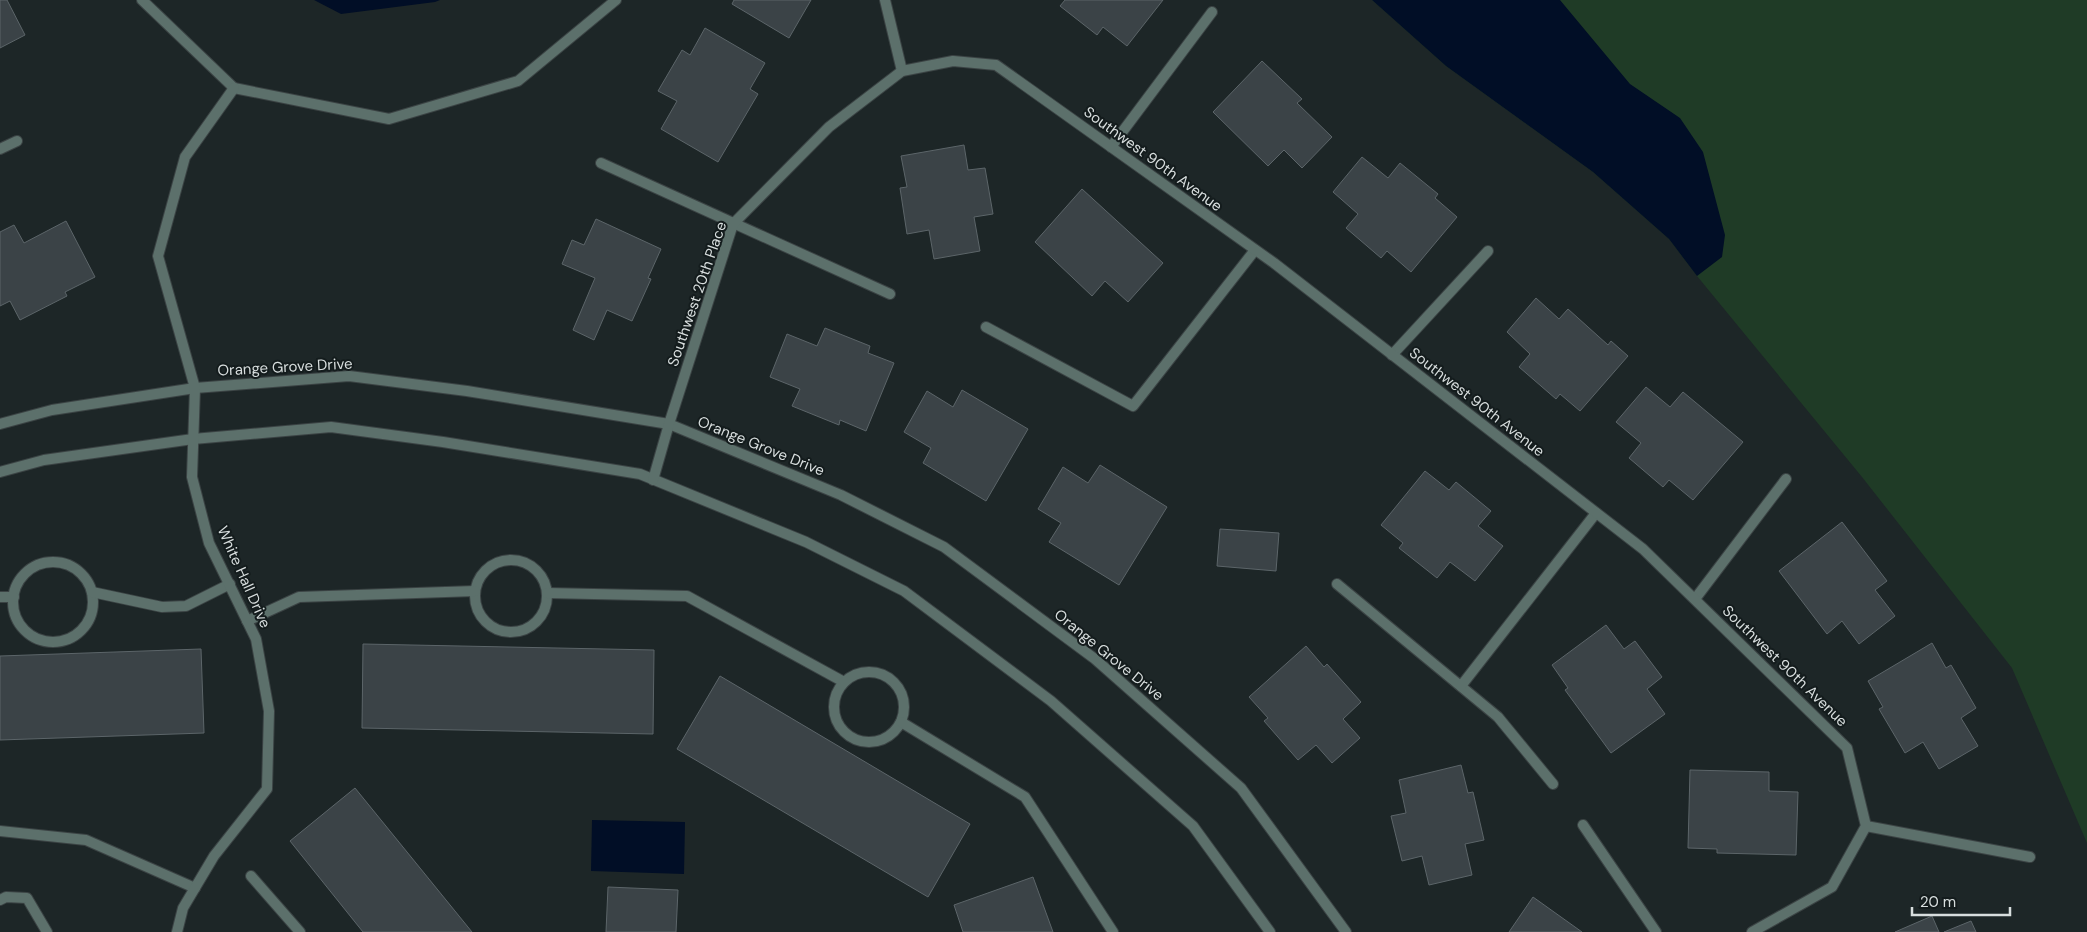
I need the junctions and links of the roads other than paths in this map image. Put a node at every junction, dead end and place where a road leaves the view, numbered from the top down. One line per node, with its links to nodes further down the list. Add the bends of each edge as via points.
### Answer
1 (142, 0): 7 (street)
2 (616, 0): 7 (street, via 518,81 389,119)
3 (884, 0): 6 (street)
4 (1212, 12): 9 (street)
5 (996, 65): 6 (street, Southwest 20th Place, via 953,60); 9 (street, Southwest 90th Avenue)
6 (902, 71): 12 (street, Southwest 20th Place, via 829,127)
7 (234, 88): 18 (street, via 185,157 158,256)
8 (17, 140): 10 (street)
9 (1111, 147): 13 (street, Southwest 90th Avenue)
10 (0, 149)
11 (601, 163): 12 (street)
12 (733, 224): 15 (street); 20 (street, Southwest 20th Place)
13 (1255, 250): 16 (street, via 1133,406); 17 (street, Southwest 90th Avenue)
14 (1488, 251): 17 (street)
15 (890, 294)
16 (986, 328)
17 (1392, 355): 25 (street, Southwest 90th Avenue)
18 (195, 388): 19 (street, Orange Grove Drive, via 52,410); 20 (street, Orange Grove Drive, via 349,376 467,391); 21 (street, White Hall Drive)
19 (0, 424)
20 (669, 424): 24 (street, Southwest 20th Place); 51 (street, Orange Grove Drive, via 841,495 944,547 1087,653 1241,788)
21 (193, 439): 22 (street, via 44,460); 24 (street, via 331,427 640,474); 26 (street, White Hall Drive, via 192,478 209,543)
22 (0, 472)
23 (1786, 479): 33 (street)
24 (653, 480): 50 (street, via 806,542 904,591 1051,701 1193,826)
25 (1596, 513): 33 (street, Southwest 90th Avenue, via 1643,549); 36 (street)
26 (230, 584): 29 (street, via 186,606 162,607); 34 (street, White Hall Drive)
27 (1338, 584): 36 (street)
28 (475, 591): 30 (street, via 485,570 495,563 518,560 538,572); 30 (street, via 475,603 487,624 510,633 533,625 546,606); 34 (street, via 299,597)
29 (92, 592): 32 (street, via 77,569 51,561 26,572); 32 (street, via 90,618 83,628 74,636 56,641 37,638 26,631 14,609)
30 (547, 593): 35 (street, via 687,596)
31 (0, 597): 32 (street)
32 (14, 597)
33 (1695, 599): 40 (street, Southwest 90th Avenue, via 1847,748)
34 (247, 622): 44 (street, White Hall Drive, via 256,639 269,711 267,789 214,856)
35 (844, 682): 37 (street, via 866,672 889,678 898,686 903,698); 37 (street, via 834,702 837,724 844,733 853,739 876,742 895,732)
36 (1461, 686): 38 (street, via 1498,717)
37 (901, 722): 49 (street, via 1025,797)
38 (1553, 784)
39 (1583, 825): 52 (street)
40 (1866, 826): 42 (street); 53 (street, via 1832,887)
41 (0, 831): 44 (street, via 86,840)
42 (2030, 857)
43 (251, 876): 48 (street)
44 (195, 888): 47 (street, White Hall Drive, via 183,908)
45 (0, 900): 46 (street, via 6,897 27,898)
46 (47, 932)
47 (177, 932)
48 (300, 932)
49 (1113, 932)
50 (1270, 932)
51 (1346, 932)
52 (1656, 932)
53 (1752, 932)

